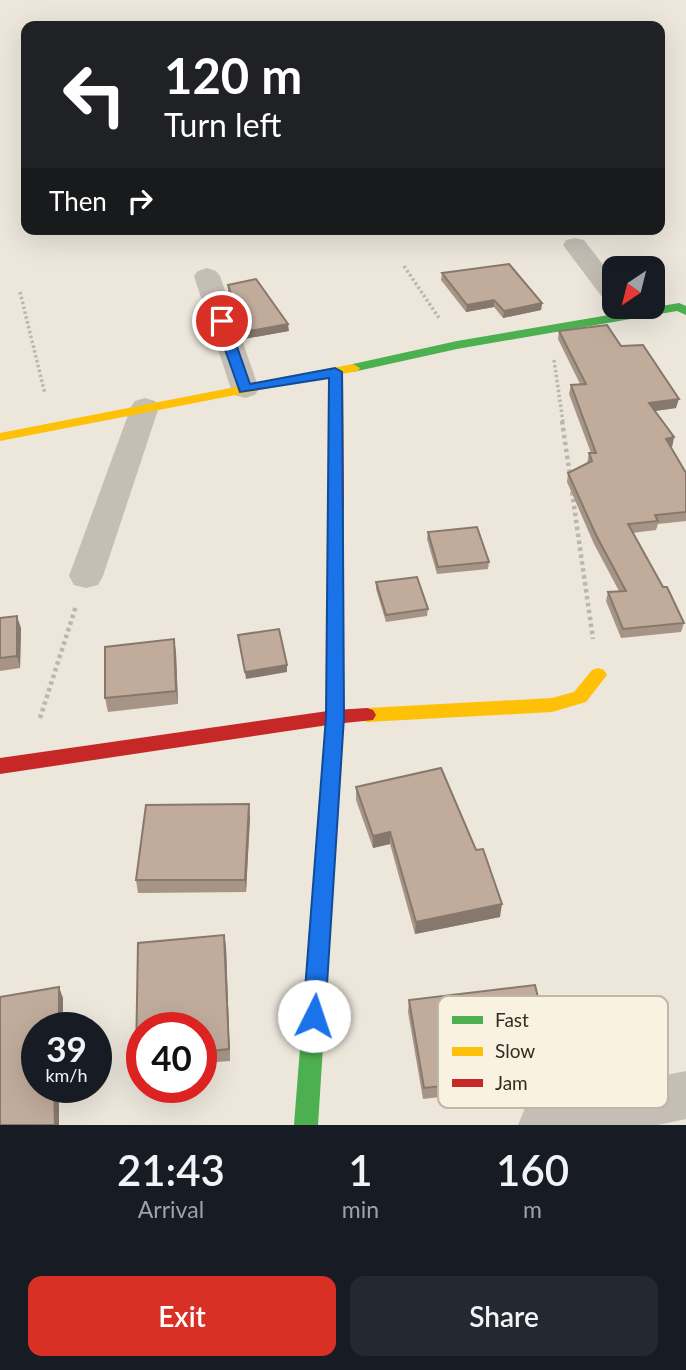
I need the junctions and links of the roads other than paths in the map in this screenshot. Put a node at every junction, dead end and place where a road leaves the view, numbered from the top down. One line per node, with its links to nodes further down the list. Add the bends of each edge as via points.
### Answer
1 (575, 244): 3 (street)
2 (206, 276): 8 (street)
3 (602, 280)
4 (665, 307): 5 (street)
5 (686, 311)
6 (602, 312): 7 (street, via 550,329)
7 (335, 372): 8 (street); 13 (street)
8 (245, 389): 9 (street)
9 (145, 407): 10 (street); 11 (street)
10 (0, 437)
11 (86, 576)
12 (598, 674): 13 (street, via 578,700 552,705)
13 (335, 717): 14 (street); 18 (street)
14 (0, 766)
15 (686, 1095): 16 (street)
16 (668, 1099)
17 (624, 1108): 19 (street)
18 (306, 1125)
19 (542, 1125)

